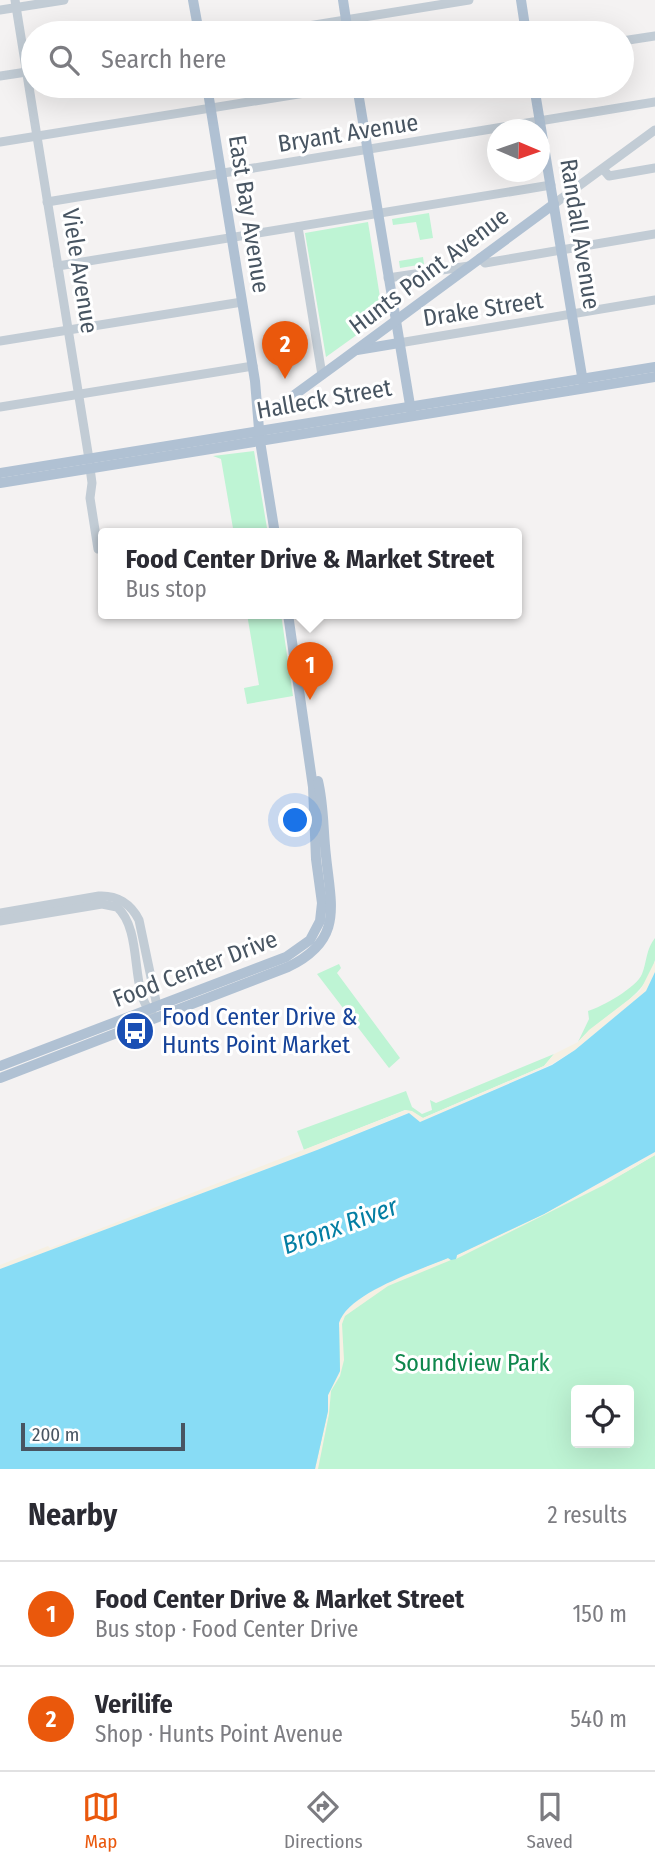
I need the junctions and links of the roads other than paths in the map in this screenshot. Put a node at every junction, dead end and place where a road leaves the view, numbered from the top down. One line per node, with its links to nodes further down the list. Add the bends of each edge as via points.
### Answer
1 (64, 0): 6 (street)
2 (193, 0): 9 (main road)
3 (343, 0): 8 (main road)
4 (469, 0): 8 (street)
5 (520, 0): 11 (main road)
6 (15, 4): 7 (street); 12 (street, Viele Avenue)
7 (0, 10)
8 (346, 20): 10 (street)
9 (197, 21)
10 (340, 21)
11 (524, 21)
12 (21, 31)
13 (655, 36): 14 (street)
14 (634, 39)
15 (21, 72): 16 (street)
16 (0, 76)
17 (33, 98): 28 (street, Viele Avenue)
18 (209, 98): 23 (main road, East Bay Avenue)
19 (273, 98): 23 (street)
20 (359, 98): 30 (main road)
21 (536, 98): 24 (main road, Randall Avenue)
22 (655, 102): 25 (street, Bryant Avenue)
23 (211, 108): 28 (street); 34 (main road, East Bay Avenue)
24 (540, 119)
25 (550, 119)
26 (487, 130): 30 (street, Bryant Avenue)
27 (655, 131): 31 (street, Hunts Point Avenue)
28 (37, 136): 29 (street); 38 (street, Viele Avenue)
29 (0, 142)
30 (367, 149): 34 (street, Bryant Avenue); 40 (main road)
31 (616, 159): 33 (street, Hunts Point Avenue); 35 (street)
32 (655, 168): 35 (street)
33 (603, 169): 35 (street, via 609,176); 39 (street, Hunts Point Avenue)
34 (221, 173): 38 (street, Bryant Avenue); 43 (main road, East Bay Avenue)
35 (627, 173)
36 (550, 179): 37 (main road, Randall Avenue)
37 (551, 185): 39 (main road, Randall Avenue); 40 (street)
38 (47, 202): 48 (street, Viele Avenue)
39 (554, 204): 44 (main road, Hunts Point Avenue); 45 (main road, Randall Avenue)
40 (378, 213): 41 (street); 51 (main road)
41 (298, 227): 43 (street); 63 (street)
42 (655, 234): 45 (street)
43 (232, 237): 48 (street); 54 (main road, East Bay Avenue)
44 (498, 245): 46 (main road, Hunts Point Avenue); 47 (street)
45 (561, 249): 47 (street); 55 (main road, Randall Avenue)
46 (480, 258): 47 (street, via 485,263); 49 (main road, Hunts Point Avenue)
47 (508, 259)
48 (58, 266): 57 (street, Viele Avenue)
49 (470, 266): 50 (street); 52 (main road, Hunts Point Avenue)
50 (440, 268): 51 (street); 52 (street)
51 (388, 278): 56 (main road)
52 (449, 281): 56 (main road, Hunts Point Avenue)
53 (655, 300): 55 (street, Drake Street)
54 (242, 302): 57 (street); 61 (main road, East Bay Avenue)
55 (572, 314): 59 (street, Drake Street); 65 (main road, Randall Avenue)
56 (395, 319): 59 (main road); 60 (main road, Hunts Point Avenue)
57 (68, 330): 58 (street); 66 (street, Viele Avenue)
58 (0, 341)
59 (399, 343): 60 (main road); 69 (main road)
60 (357, 350): 63 (main road, Hunts Point Avenue)
61 (253, 366): 66 (street); 68 (main road, East Bay Avenue)
62 (655, 367): 65 (main road, Halleck Street)
63 (322, 375): 68 (main road, Hunts Point Avenue, via 282,404)
64 (655, 377): 65 (main road, Halleck Street)
65 (583, 383): 69 (main road, Halleck Street)
66 (79, 394): 67 (street); 71 (street, Viele Avenue)
67 (0, 407)
68 (258, 411): 70 (main road, East Bay Avenue)
69 (411, 411): 70 (main road, Halleck Street)
70 (260, 436): 71 (main road, Halleck Street); 74 (main road)
71 (90, 464): 72 (main road, Halleck Street); 73 (main road, Halleck Street); 75 (street, Viele Avenue)
72 (0, 473)
73 (0, 483)
74 (274, 528)
75 (98, 549)
76 (289, 619): 77 (main road, Food Center Drive)
77 (304, 720): 80 (main road, Food Center Drive, via 321,915 314,934 301,949); 81 (main road, Food Center Drive, via 324,814 332,900 329,924 317,946 300,961)
78 (0, 913): 82 (street, via 99,895 118,898 139,920)
79 (0, 921): 82 (street, via 102,904 117,908 128,921 141,986)
80 (257, 968): 81 (main road); 82 (main road, Food Center Drive)
81 (203, 1000): 82 (main road, Food Center Drive)
82 (154, 1011): 83 (main road, Food Center Drive); 84 (main road, Food Center Drive)
83 (0, 1066)
84 (0, 1078)

